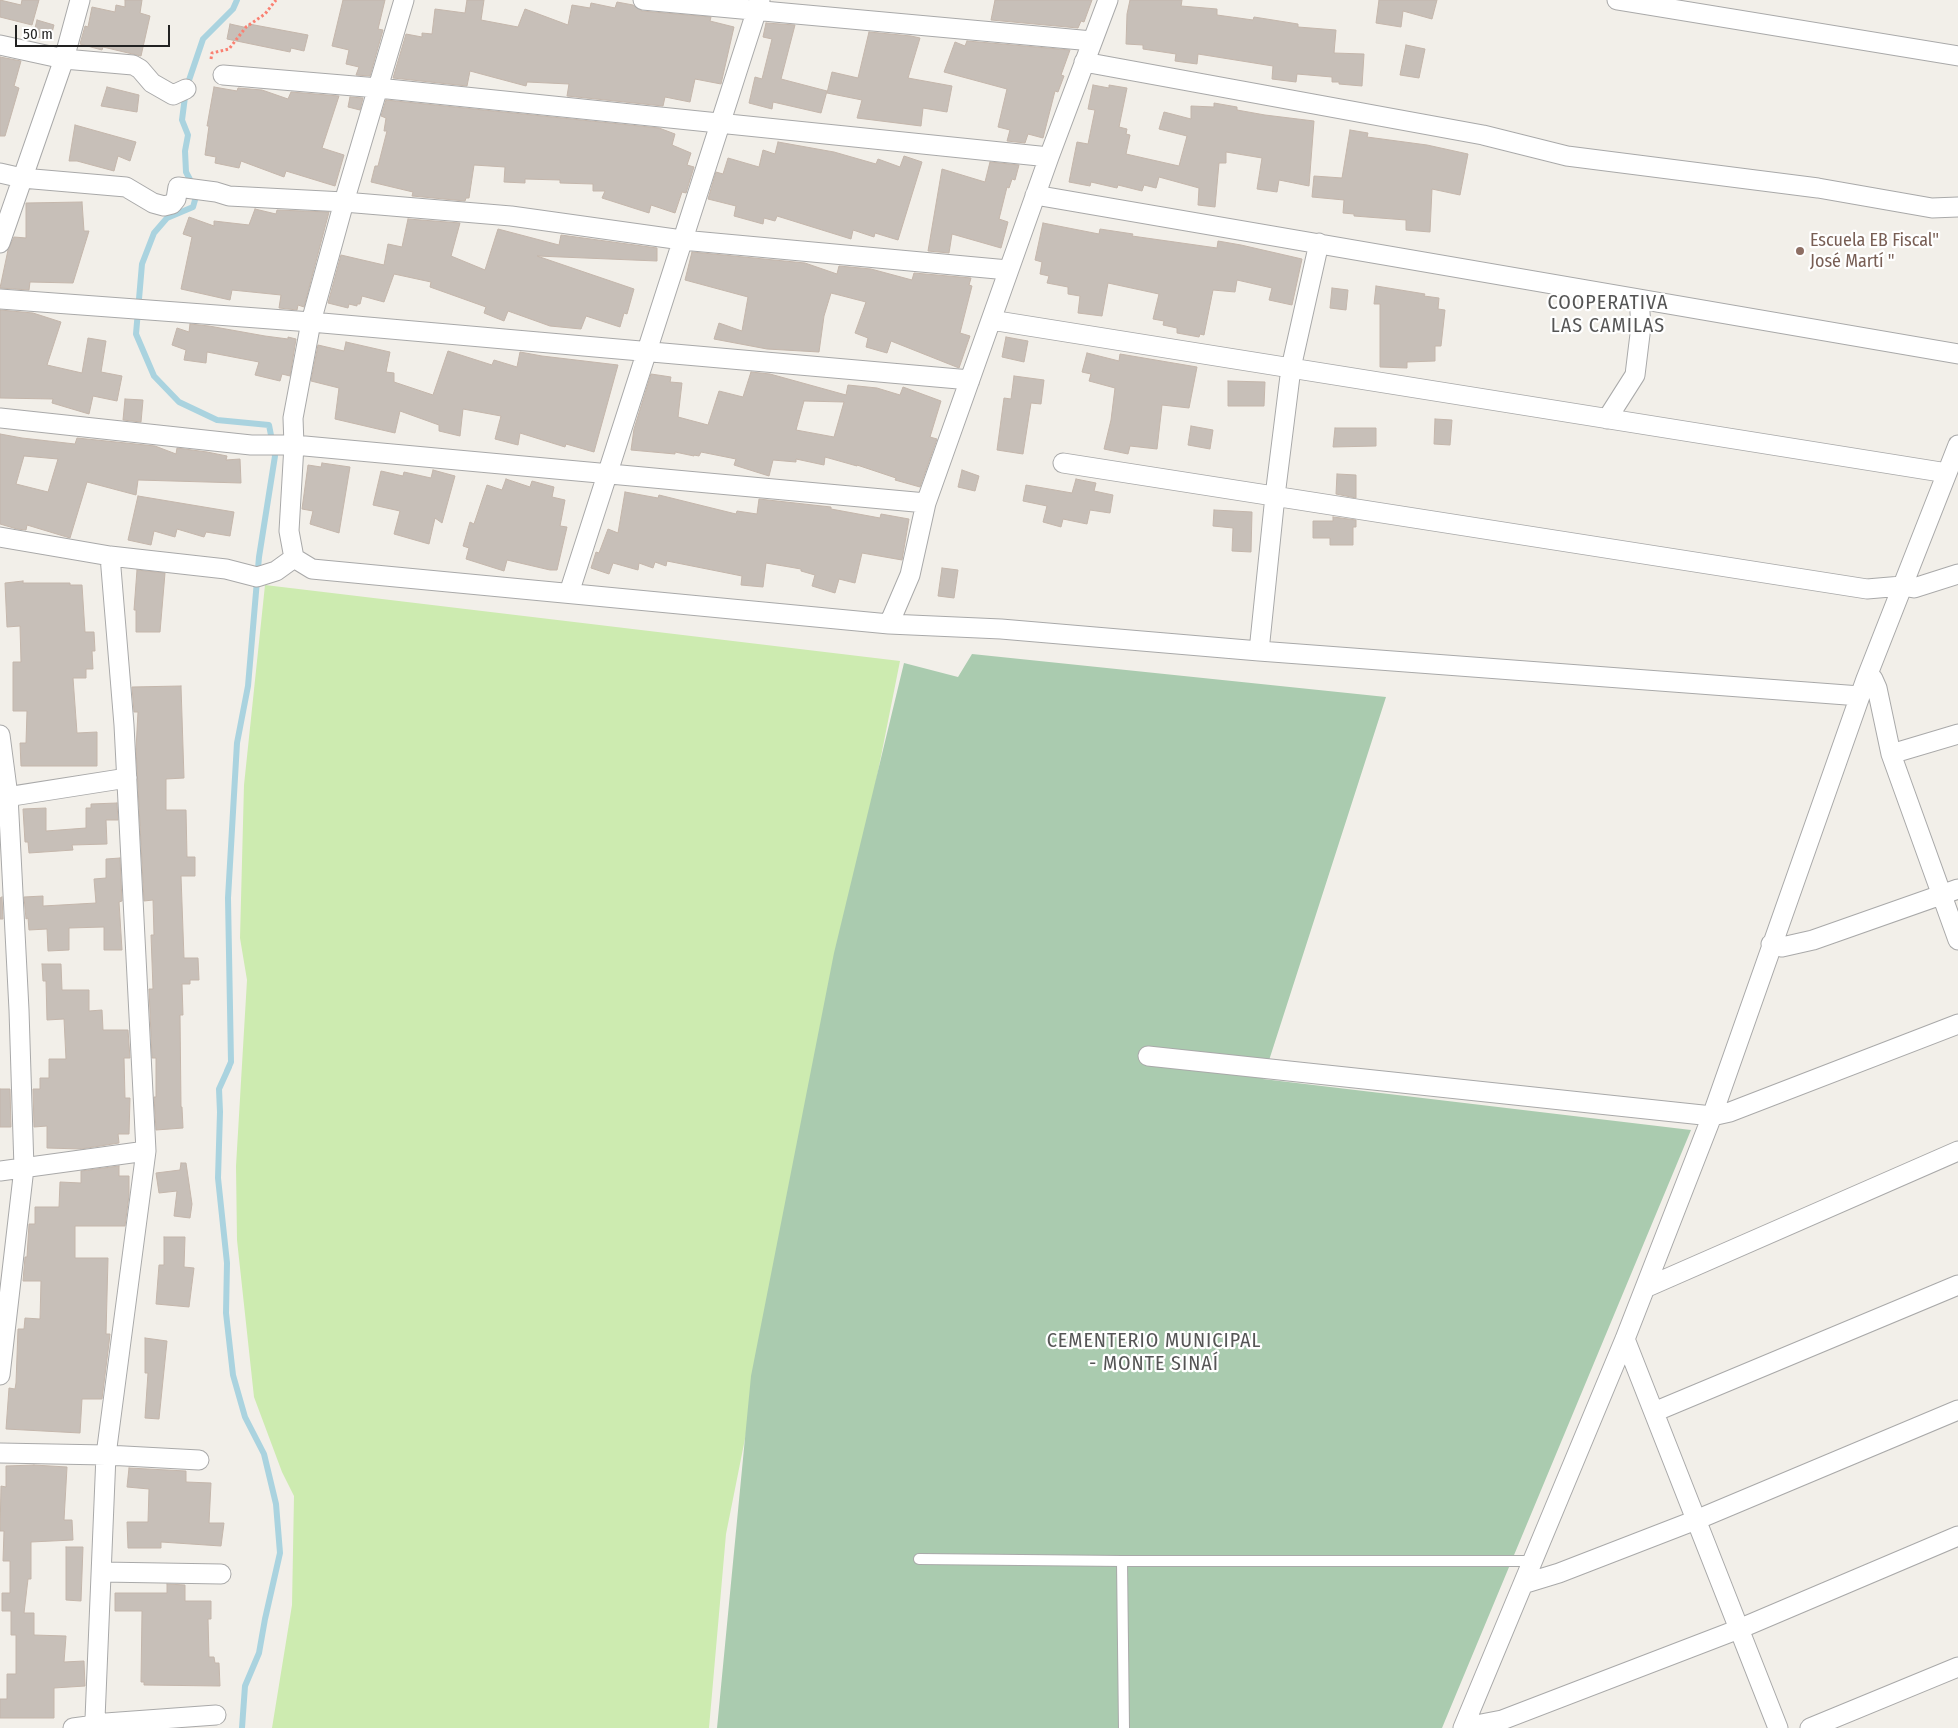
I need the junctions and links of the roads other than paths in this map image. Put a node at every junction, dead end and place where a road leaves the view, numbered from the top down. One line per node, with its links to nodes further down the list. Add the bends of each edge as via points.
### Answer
1 (80, 0): 10 (street)
2 (404, 0): 13 (street)
3 (643, 0): 6 (street)
4 (1108, 0): 7 (street)
5 (1617, 0): 9 (street)
6 (758, 5): 7 (street); 15 (street)
7 (1092, 41): 11 (street)
8 (0, 45): 10 (street)
9 (1958, 56)
10 (64, 58): 14 (street, via 133,65 152,82 173,94); 18 (street)
11 (1084, 62): 16 (street); 21 (street, via 1483,135 1567,156 1818,188 1932,208)
12 (222, 75): 13 (street)
13 (378, 88): 15 (street); 20 (street)
14 (186, 89)
15 (720, 123): 16 (street); 22 (street)
16 (1049, 157): 19 (street)
17 (0, 173): 18 (street)
18 (22, 178): 20 (street, via 126,188 164,206 176,200 178,187 229,196); 23 (street)
19 (1035, 195): 24 (street); 25 (street)
20 (344, 202): 22 (street, via 511,216); 29 (street)
21 (1958, 207)
22 (682, 240): 25 (street); 30 (street)
23 (0, 243)
24 (1319, 243): 27 (street); 32 (street)
25 (1008, 270): 28 (street)
26 (0, 299): 29 (street)
27 (1639, 299): 31 (street); 35 (street, via 1641,326 1634,375)
28 (991, 320): 32 (street); 33 (street)
29 (311, 322): 30 (street); 36 (street)
30 (646, 351): 33 (street); 40 (street)
31 (1958, 354)
32 (1290, 368): 35 (street); 41 (street)
33 (970, 380): 42 (street)
34 (0, 418): 36 (street, via 251,445)
35 (1607, 419): 39 (street)
36 (289, 444): 40 (street); 45 (street, via 289,531)
37 (1958, 445): 39 (street)
38 (1063, 463): 41 (street)
39 (1947, 473): 47 (street)
40 (607, 474): 42 (street); 48 (street)
41 (1275, 496): 47 (street, via 1868,589); 50 (street)
42 (926, 503): 49 (street, via 910,575)
43 (0, 537): 44 (street)
44 (110, 556): 45 (street, via 226,569 257,578 276,571); 55 (street)
45 (294, 558): 48 (street, via 312,569)
46 (1958, 574): 47 (street, via 1914,588)
47 (1902, 586): 51 (street)
48 (569, 593): 49 (street)
49 (889, 624): 50 (street, via 1001,629)
50 (1260, 651): 51 (street)
51 (1863, 688): 54 (street, via 1873,679); 59 (street)
52 (1958, 734): 54 (street)
53 (0, 735): 56 (street)
54 (1891, 754): 57 (street)
55 (127, 778): 56 (street); 63 (street)
56 (4, 797): 65 (street, via 19,1010)
57 (1950, 892): 58 (street); 59 (street, via 1813,940 1782,946)
58 (1958, 940)
59 (1771, 944): 62 (street)
60 (1958, 1024): 62 (street, via 1730,1112)
61 (1148, 1056): 62 (street)
62 (1712, 1116): 68 (street)
63 (146, 1151): 65 (street); 74 (street)
64 (1958, 1151): 68 (street)
65 (24, 1168): 66 (street); 70 (street)
66 (0, 1171)
67 (1958, 1285): 72 (street)
68 (1645, 1288): 69 (street)
69 (1625, 1339): 72 (street); 80 (street)
70 (0, 1375)
71 (1958, 1410): 76 (street)
72 (1654, 1412): 76 (street)
73 (0, 1453): 74 (street)
74 (106, 1455): 75 (street); 81 (street)
75 (199, 1460)
76 (1696, 1520): 83 (street); 84 (street)
77 (1958, 1536): 84 (street)
78 (919, 1559): 79 (lane)
79 (1122, 1561): 80 (lane); 90 (lane)
80 (1533, 1561): 83 (street)
81 (102, 1572): 82 (street); 87 (street, via 95,1719)
82 (222, 1574)
83 (1523, 1584): 88 (street)
84 (1739, 1629): 88 (street, via 1502,1720); 91 (street)
85 (1958, 1667): 92 (street)
86 (216, 1715): 87 (street)
87 (92, 1724): 89 (street)
88 (1464, 1726)
89 (73, 1728)
90 (1124, 1728)
91 (1778, 1728)
92 (1810, 1728)

